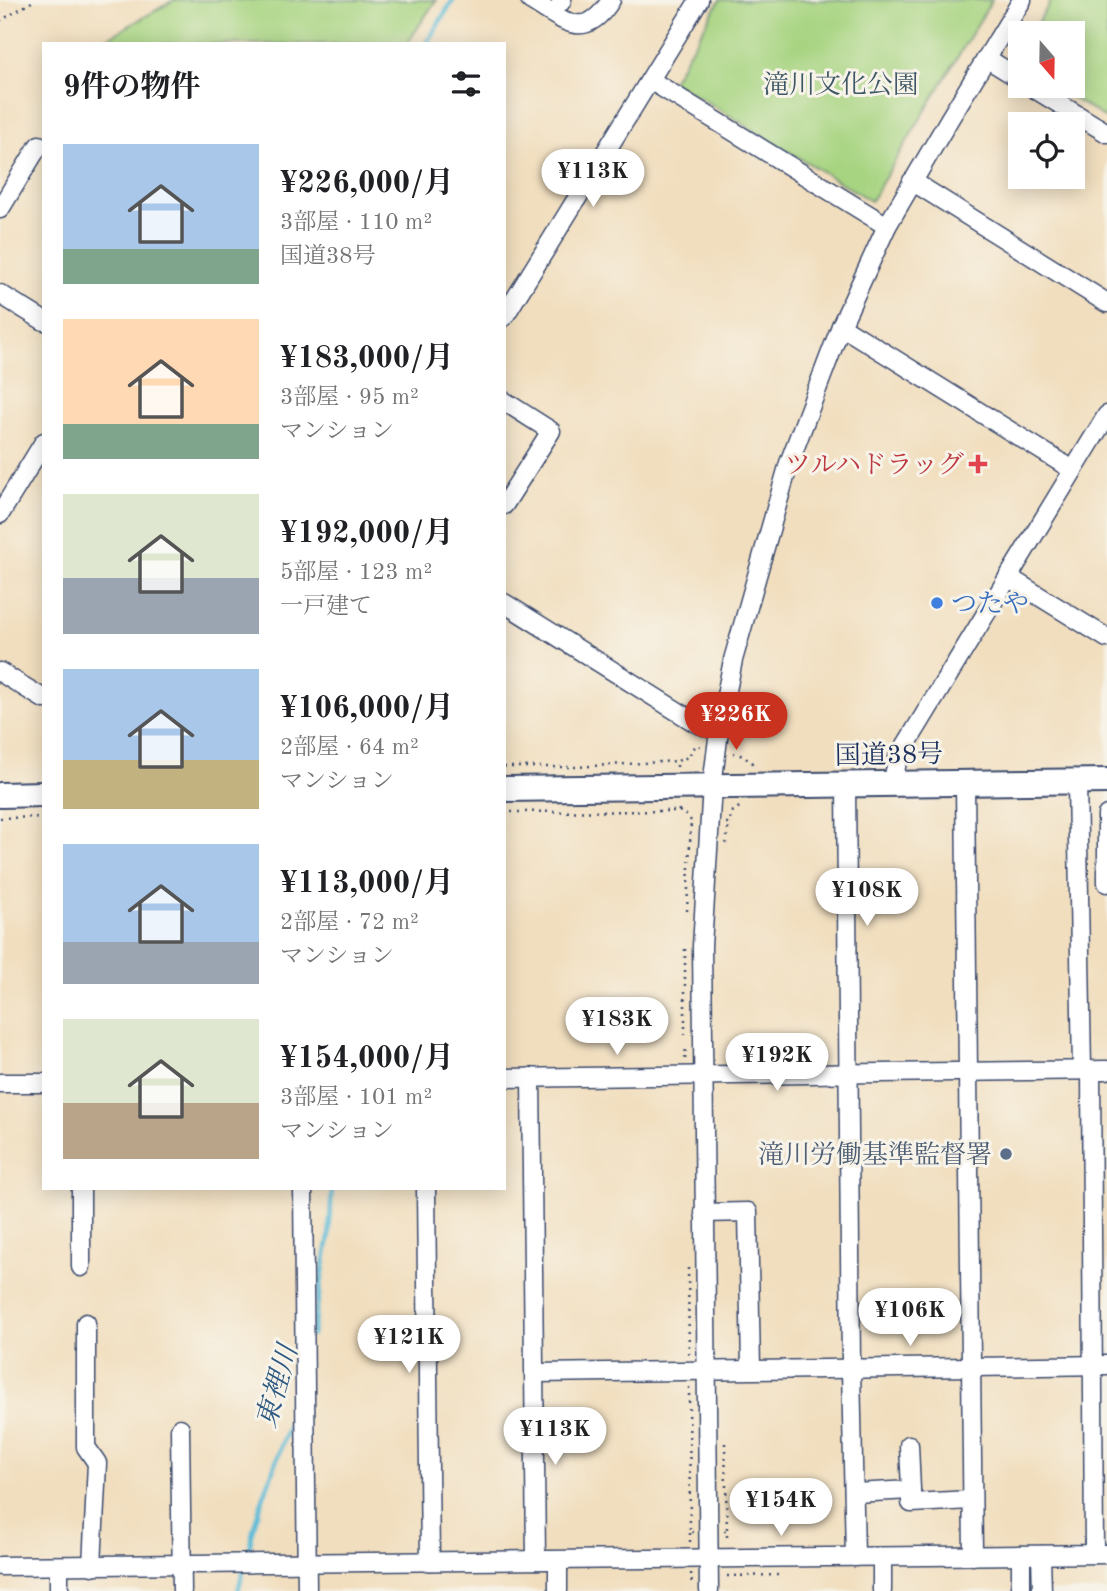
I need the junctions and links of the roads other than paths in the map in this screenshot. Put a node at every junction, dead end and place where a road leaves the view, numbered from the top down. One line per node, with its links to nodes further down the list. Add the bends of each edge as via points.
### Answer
1 (530, 0): 4 (street, via 573,25 583,26 602,14)
2 (699, 0): 7 (street)
3 (1022, 0): 5 (street)
4 (607, 1)
5 (986, 58): 6 (street); 11 (street)
6 (1008, 72)
7 (650, 80): 13 (street); 14 (street)
8 (1050, 98): 9 (street)
9 (1107, 133)
10 (39, 145): 12 (street)
11 (912, 181): 13 (street); 16 (street)
12 (0, 209)
13 (887, 226): 19 (street)
14 (511, 291): 17 (street)
15 (0, 294): 18 (street)
16 (1107, 303)
17 (506, 310)
18 (42, 320)
19 (841, 326): 23 (street); 31 (street, via 789,463 733,660)
20 (506, 402): 24 (street, via 551,431)
21 (1107, 415): 23 (street)
22 (42, 445): 25 (street)
23 (1073, 470): 26 (street)
24 (506, 502)
25 (0, 514)
26 (1007, 577): 28 (street); 36 (street, via 898,758)
27 (506, 604): 31 (street, via 696,723)
28 (1107, 638)
29 (0, 671): 30 (street)
30 (42, 698)
31 (719, 731): 37 (street)
32 (1107, 781): 33 (highway, 国道38号)
33 (1077, 782): 34 (highway, 国道38号); 43 (street)
34 (965, 783): 36 (highway, 国道38号); 44 (street)
35 (846, 784): 36 (highway, 国道38号); 37 (highway, 国道38号); 45 (street)
36 (892, 784)
37 (712, 786): 38 (highway, 国道38号); 46 (street, via 702,946)
38 (506, 789)
39 (42, 794): 40 (highway)
40 (0, 795)
41 (1107, 815): 42 (street)
42 (1107, 883)
43 (1093, 1070): 44 (street); 57 (street)
44 (969, 1072): 45 (street); 58 (street)
45 (850, 1073): 46 (street); 59 (street)
46 (703, 1075): 47 (street); 54 (street)
47 (531, 1077): 48 (street); 62 (street)
48 (506, 1078)
49 (0, 1083): 50 (street)
50 (42, 1083)
51 (81, 1190): 55 (street)
52 (303, 1190): 78 (street)
53 (426, 1190): 76 (street)
54 (704, 1213): 60 (street, via 748,1212); 61 (street)
55 (81, 1266)
56 (86, 1323): 82 (street, via 86,1447 97,1463)
57 (1100, 1365): 58 (street); 68 (street)
58 (971, 1366): 59 (street); 67 (street)
59 (851, 1368): 60 (street); 66 (street)
60 (751, 1369): 61 (street)
61 (706, 1370): 62 (street); 74 (street)
62 (536, 1373): 75 (street)
63 (180, 1429): 79 (street)
64 (909, 1445): 65 (street)
65 (911, 1490): 66 (street); 67 (street, via 911,1503)
66 (854, 1493): 73 (street)
67 (972, 1500): 72 (street)
68 (1100, 1554): 70 (street)
69 (1021, 1555): 70 (street); 72 (street); 89 (street)
70 (1041, 1555): 90 (street)
71 (882, 1556): 72 (street); 73 (street); 88 (street)
72 (973, 1556)
73 (855, 1557): 74 (street)
74 (708, 1558): 77 (street); 87 (street)
75 (536, 1560): 76 (street); 77 (street)
76 (430, 1561): 78 (street)
77 (558, 1561): 86 (street)
78 (306, 1563): 79 (street); 85 (street)
79 (183, 1565): 82 (street); 84 (street)
80 (0, 1566): 81 (street)
81 (59, 1566): 82 (street); 83 (street)
82 (92, 1566)
83 (59, 1591)
84 (183, 1591)
85 (307, 1591)
86 (558, 1591)
87 (709, 1591)
88 (882, 1591)
89 (1021, 1591)
90 (1042, 1591)

